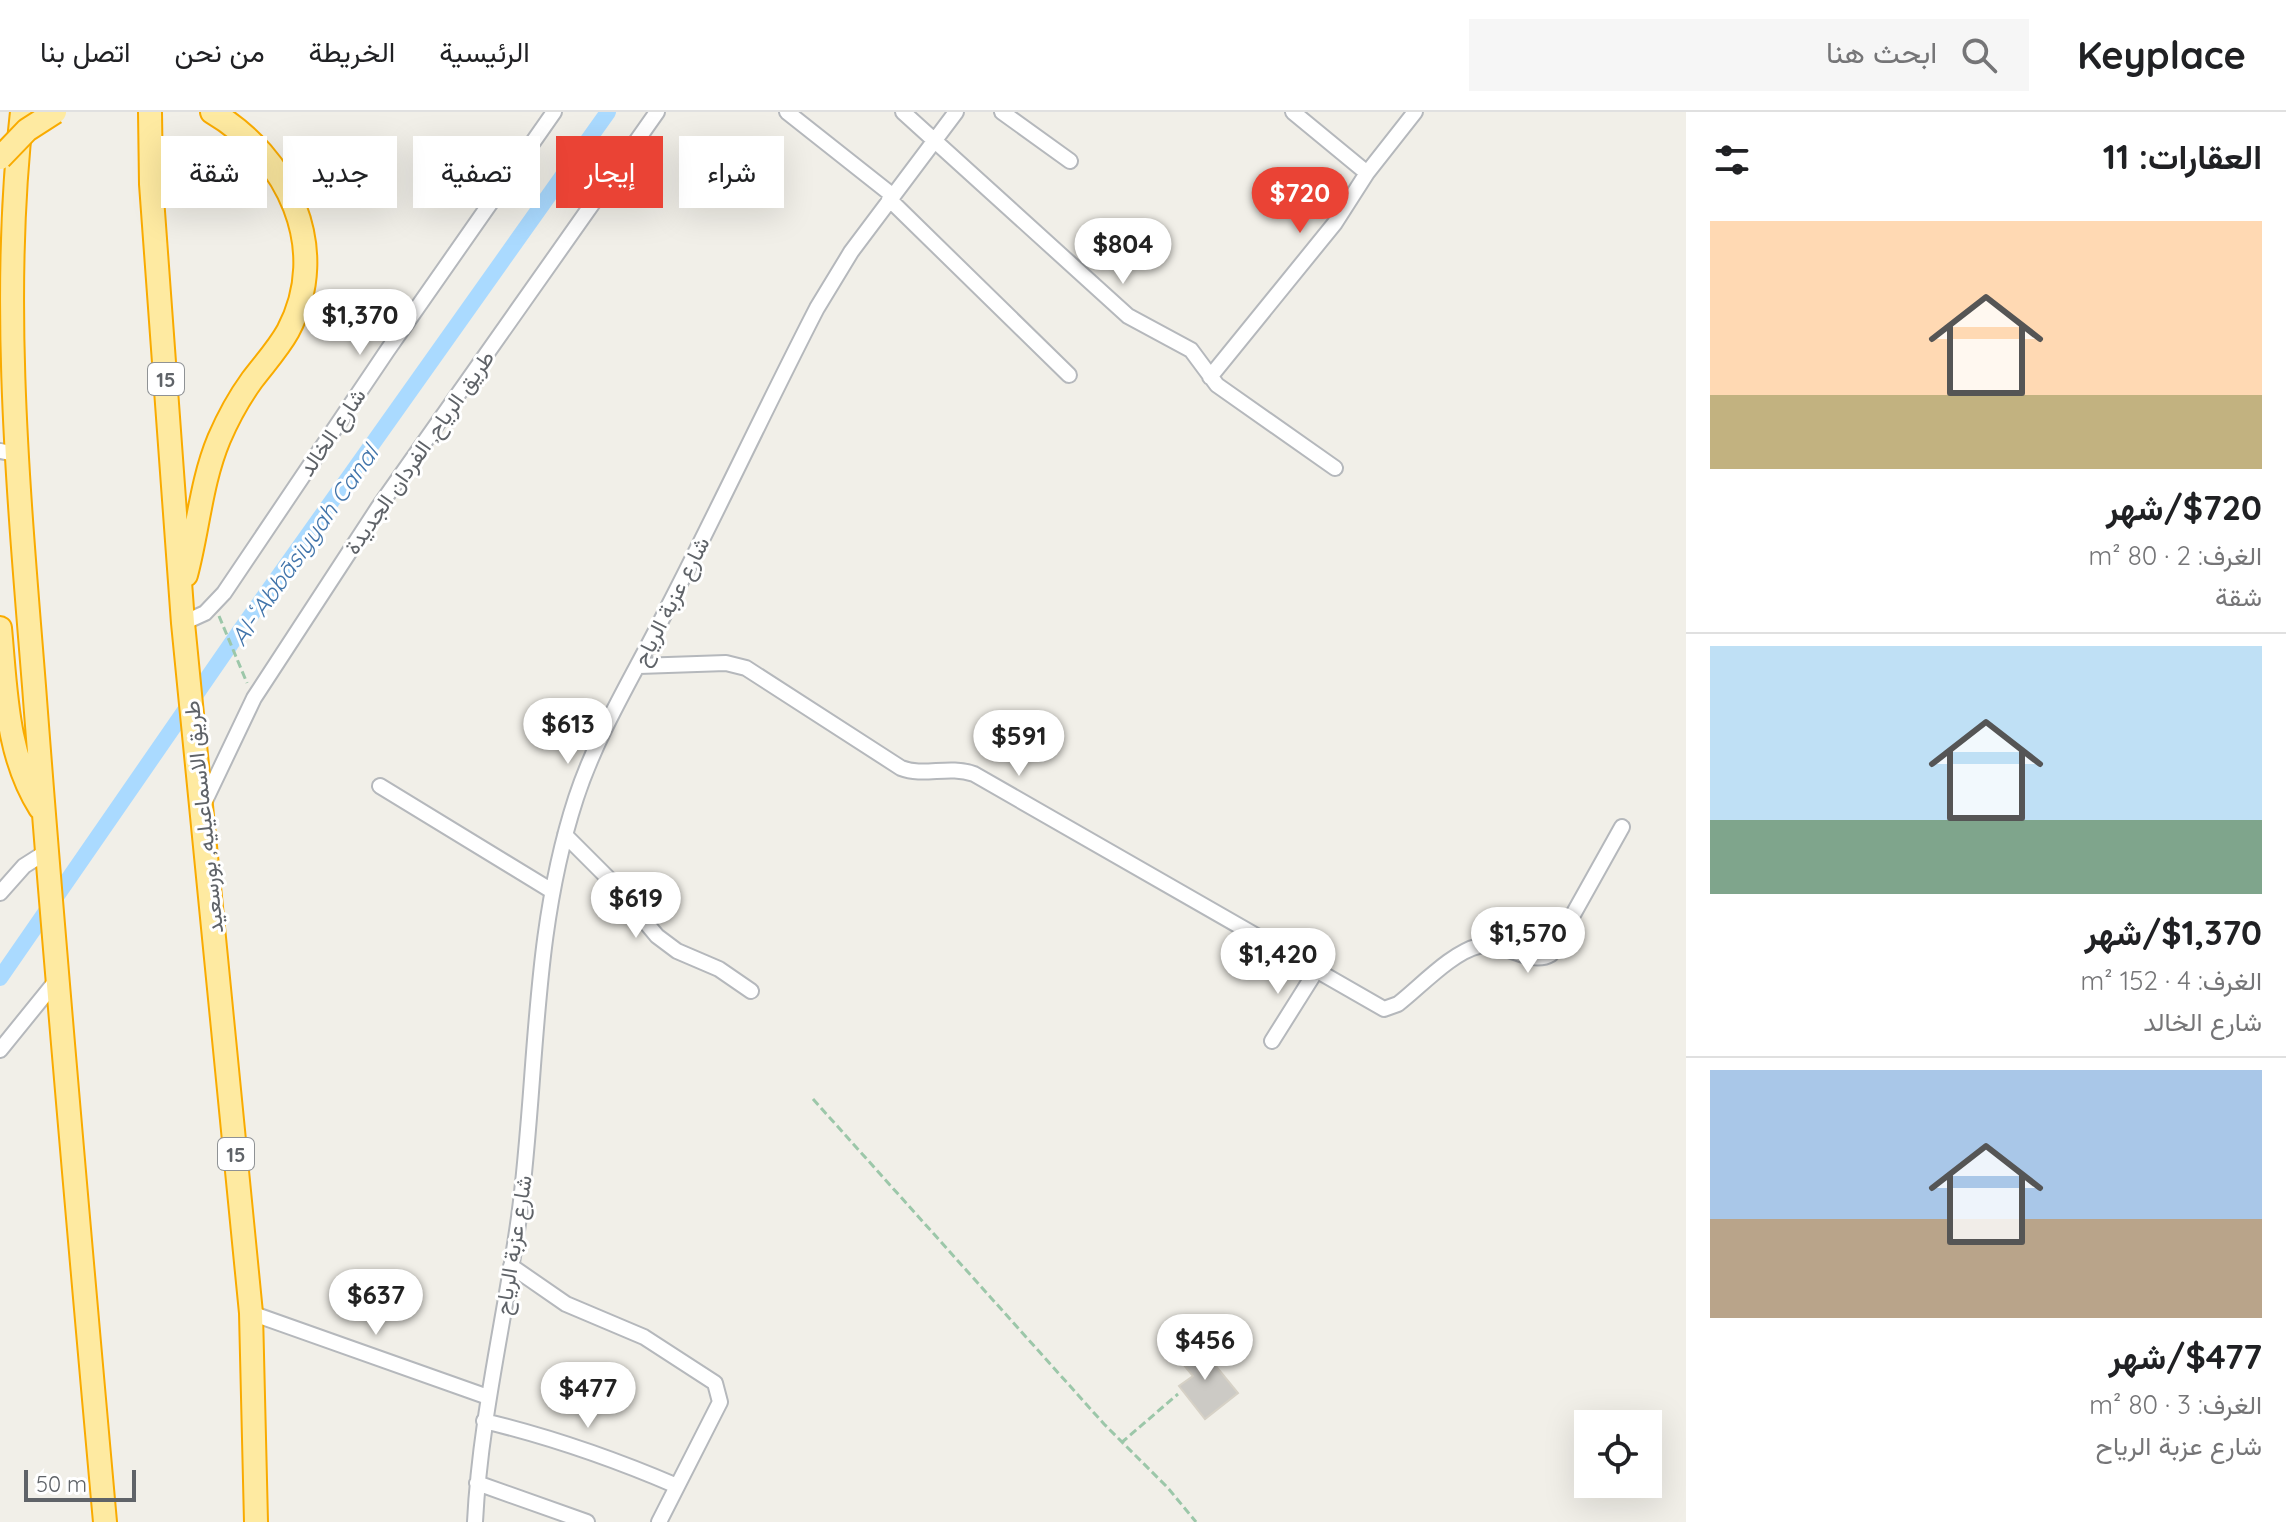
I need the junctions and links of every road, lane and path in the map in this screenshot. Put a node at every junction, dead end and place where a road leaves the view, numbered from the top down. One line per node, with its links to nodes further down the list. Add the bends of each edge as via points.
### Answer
1 (22, 112): 18 (highway)
2 (55, 112): 14 (highway, bridge, via 27,130)
3 (150, 112): 23 (highway, طريق الاسماعيليه, بورسعيد / 15)
4 (212, 112): 23 (highway, via 258,146 278,171 302,229 303,281 288,330 238,400 217,442)
5 (554, 112): 25 (street, شارع الخالد, via 224,593 205,613)
6 (657, 112): 30 (street, طريق الرياح, الفردان الجديدة, via 378,508 254,698)
7 (787, 112): 17 (street)
8 (903, 112): 13 (street)
9 (956, 112): 13 (street, شارع عزبة الرياح)
10 (1002, 112): 15 (street)
11 (1293, 112): 16 (street)
12 (1415, 112): 16 (street)
13 (934, 140): 17 (street, شارع عزبة الرياح); 20 (street, via 1128,316 1191,350)
14 (0, 158)
15 (1070, 161)
16 (1367, 173): 20 (street, via 1335,223)
17 (891, 197): 19 (street); 27 (street, شارع عزبة الرياح, via 817,308)
18 (6, 223): 21 (highway, via 12,347)
19 (1069, 375)
20 (1210, 377): 22 (street)
21 (8, 453): 31 (highway)
22 (1335, 468)
23 (181, 596): 25 (highway, طريق الاسماعيليه, بورسعيد / 15)
24 (219, 616): 28 (path)
25 (183, 623): 30 (highway, طريق الاسماعيليه, بورسعيد / 15)
26 (0, 628): 31 (highway, via 14,750)
27 (639, 666): 33 (street, شارع عزبة الرياح, via 597,743); 37 (street, via 726,663 746,668 901,768 951,768 974,774)
28 (246, 680)
29 (380, 786): 35 (street)
30 (201, 797): 44 (highway, طريق الاسماعيليه, بورسعيد / 15)
31 (43, 813): 34 (highway)
32 (1622, 827): 37 (street, via 1546,957 1481,945 1389,1009)
33 (565, 835): 35 (street, شارع عزبة الرياح); 39 (street, via 657,936)
34 (46, 852): 36 (street, via 24,866); 38 (highway)
35 (552, 891): 43 (street, شارع عزبة الرياح, via 540,963)
36 (0, 893)
37 (1316, 971): 40 (street)
38 (56, 981): 41 (street); 51 (highway)
39 (751, 991)
40 (1272, 1041)
41 (0, 1050)
42 (813, 1099): 48 (path)
43 (511, 1266): 46 (street, شارع عزبة الرياح); 50 (street, via 566,1304 644,1337 715,1383 720,1402)
44 (251, 1313): 46 (street); 52 (highway, طريق الاسماعيليه, بورسعيد / 15)
45 (1178, 1394): 48 (path)
46 (488, 1397): 47 (street, شارع عزبة الرياح)
47 (484, 1421): 49 (street, شارع عزبة الرياح); 50 (street, via 611,1458)
48 (1121, 1443): 56 (path)
49 (477, 1483): 53 (street, شارع عزبة الرياح); 54 (street)
50 (677, 1486): 55 (street)
51 (105, 1522)
52 (256, 1522)
53 (475, 1522)
54 (587, 1522)
55 (659, 1522)
56 (1196, 1522)

